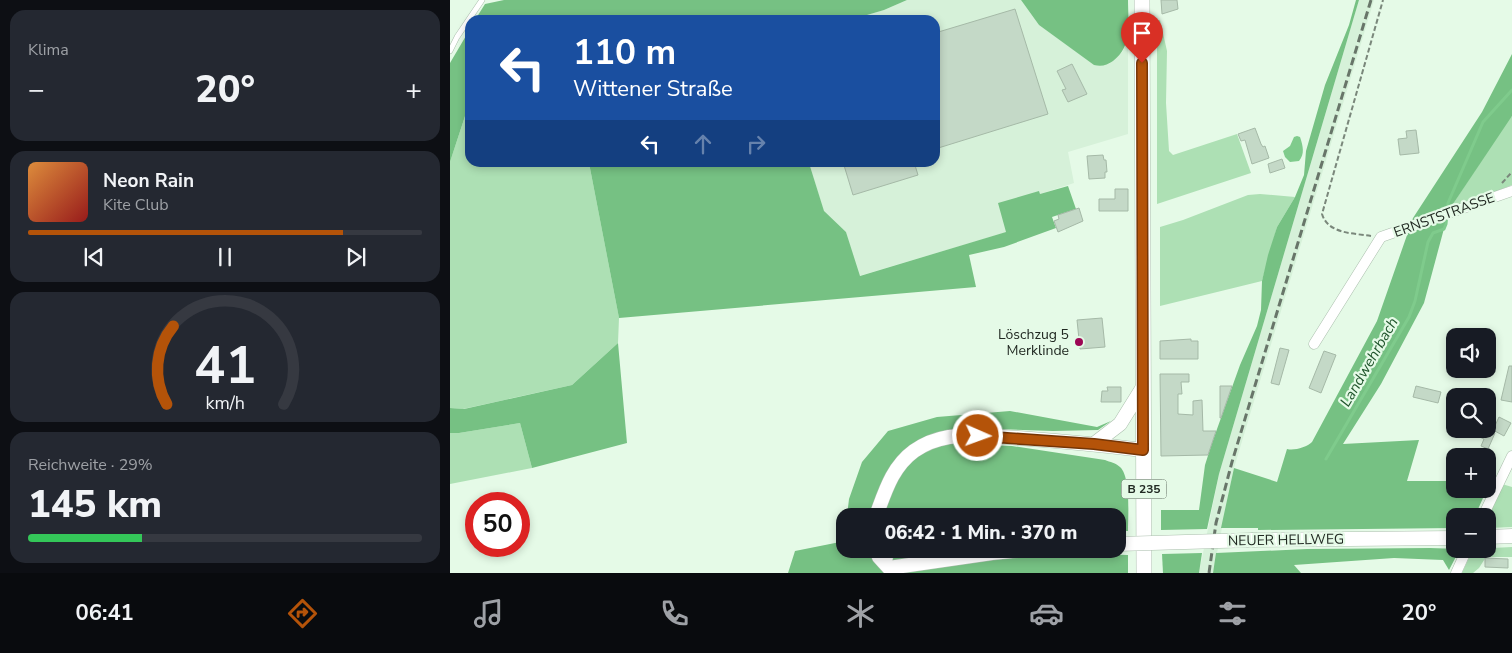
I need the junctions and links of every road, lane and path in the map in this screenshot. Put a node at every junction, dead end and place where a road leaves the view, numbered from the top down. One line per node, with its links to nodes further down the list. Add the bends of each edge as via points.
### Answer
1 (482, 0): 4 (lane)
2 (1142, 0): 10 (main road, B 235)
3 (1383, 0): 8 (path, via 1322,214 1324,221 1333,229)
4 (471, 15)
5 (465, 24): 6 (lane)
6 (450, 51)
7 (1512, 191): 8 (street, ERNSTSTRASSE)
8 (1381, 238): 9 (street, ERNSTSTRASSE)
9 (1314, 344)
10 (1143, 387): 11 (main road, via 1120,424); 12 (main road, B 235)
11 (1094, 444): 12 (main road); 14 (main road, via 994,436 947,438 914,451 891,478)
12 (1143, 450): 27 (main road, B 235)
13 (1512, 456): 17 (street)
14 (884, 496): 15 (main road); 16 (main road)
15 (879, 508)
16 (886, 508)
17 (1487, 508)
18 (1512, 536): 19 (main road)
19 (1496, 537)
20 (1446, 538): 21 (main road, NEUER HELLWEG, bridge)
21 (1126, 544)
22 (880, 558): 26 (main road)
23 (891, 558): 26 (lane)
24 (958, 558): 26 (main road)
25 (1463, 558): 28 (street)
26 (889, 568)
27 (1144, 573)
28 (1456, 573)

